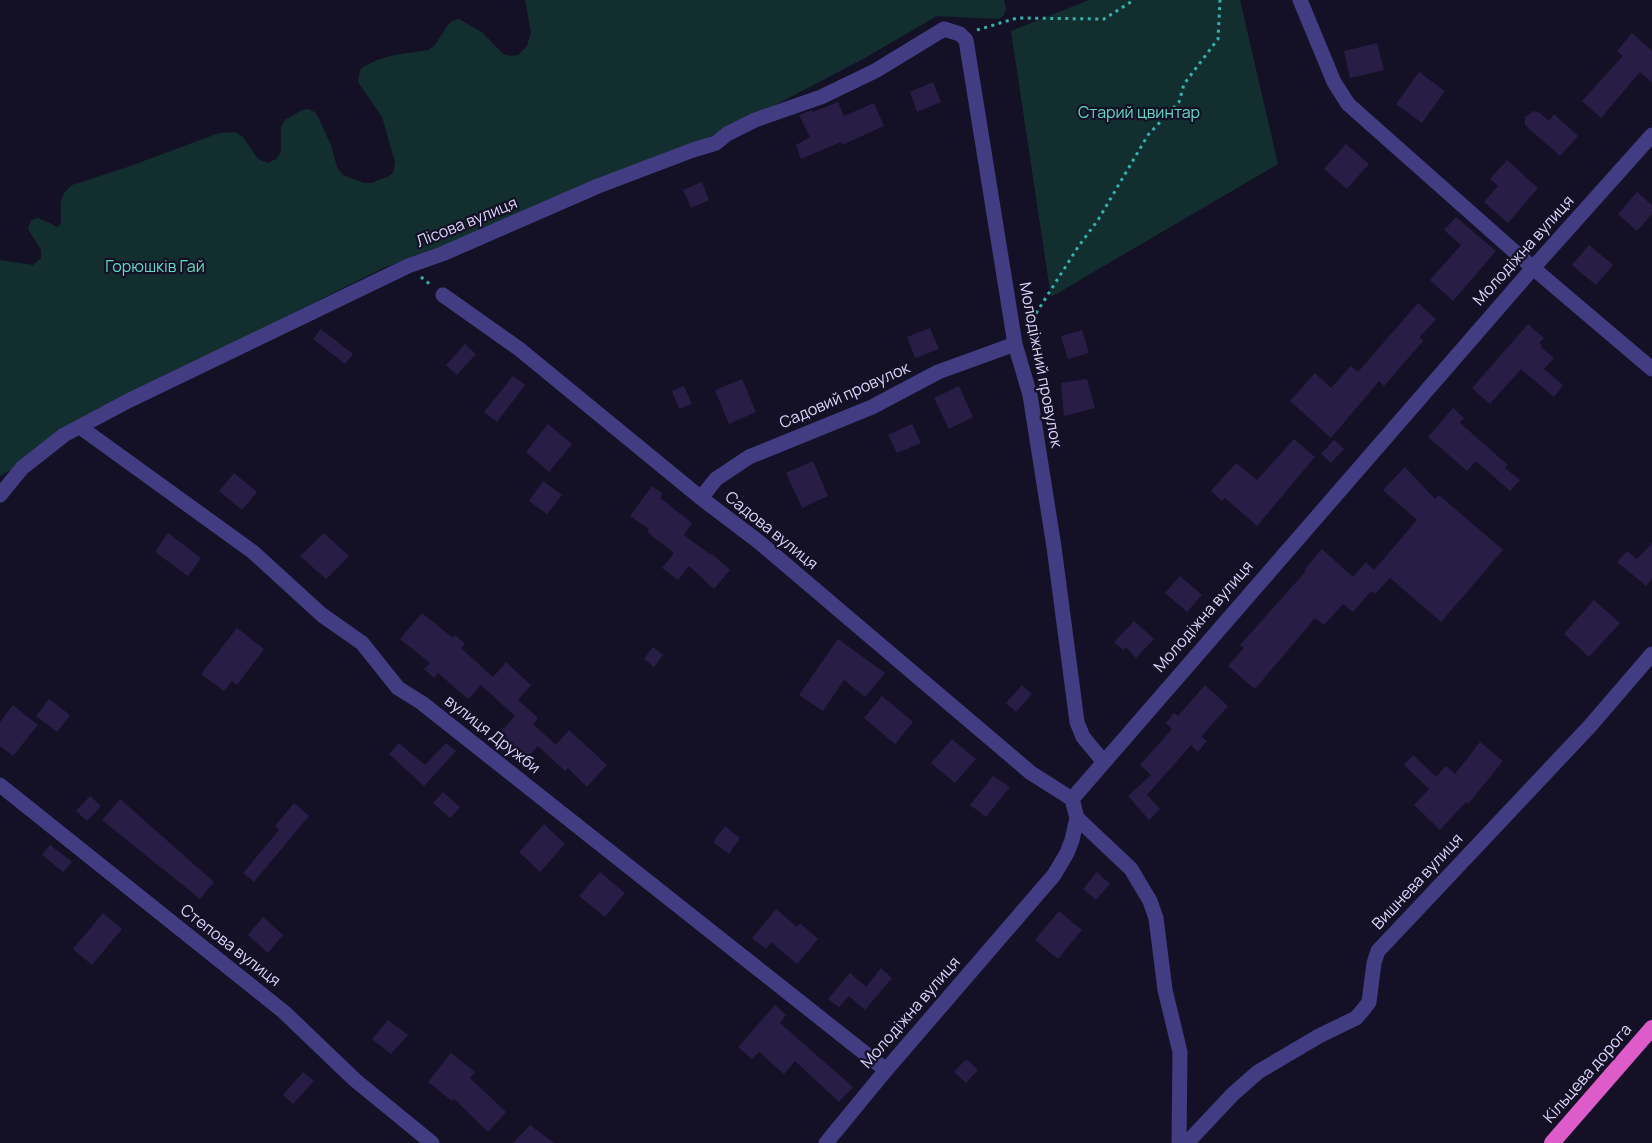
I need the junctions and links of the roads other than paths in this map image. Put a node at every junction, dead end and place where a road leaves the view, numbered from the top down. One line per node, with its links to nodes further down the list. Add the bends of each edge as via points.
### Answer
1 (1300, 0): 4 (street, via 1334,82 1348,104)
2 (963, 37): 6 (street, Молодіжний провулок); 8 (street, Лісова вулиця, via 944,29 875,71 821,97 755,120 716,143 598,186 408,266)
3 (1652, 135): 4 (street, Молодіжна вулиця)
4 (1533, 268): 7 (street); 12 (street, Молодіжна вулиця)
5 (443, 295): 10 (street, Садова вулиця, via 518,348)
6 (1015, 344): 10 (street, Садовий провулок, via 938,372 872,407 749,458 716,479); 12 (street, Молодіжний провулок, via 1030,395 1077,722 1083,737)
7 (1652, 369)
8 (80, 427): 9 (street, Лісова вулиця, via 22,468); 17 (street, вулиця Дружби, via 253,552 322,615 362,643 398,688 423,703)
9 (0, 495)
10 (701, 498): 14 (street, Садова вулиця, via 759,542 1031,773)
11 (1652, 654): 21 (street, Вишнева вулиця, via 1590,726 1378,951 1369,1002 1356,1018 1258,1072)
12 (1103, 760): 14 (street, Молодіжна вулиця)
13 (0, 785): 18 (street, Степова вулиця, via 284,1012 355,1080)
14 (1072, 799): 15 (street)
15 (1077, 818): 17 (street, Молодіжна вулиця, via 1067,853 1054,874); 20 (street, via 1131,869 1156,918 1165,990 1180,1052)
16 (1652, 1028): 22 (highway, Кільцева дорога)
17 (886, 1070): 19 (street, Молодіжна вулиця)
18 (432, 1143)
19 (826, 1143)
20 (1179, 1143)
21 (1187, 1143)
22 (1552, 1143)

